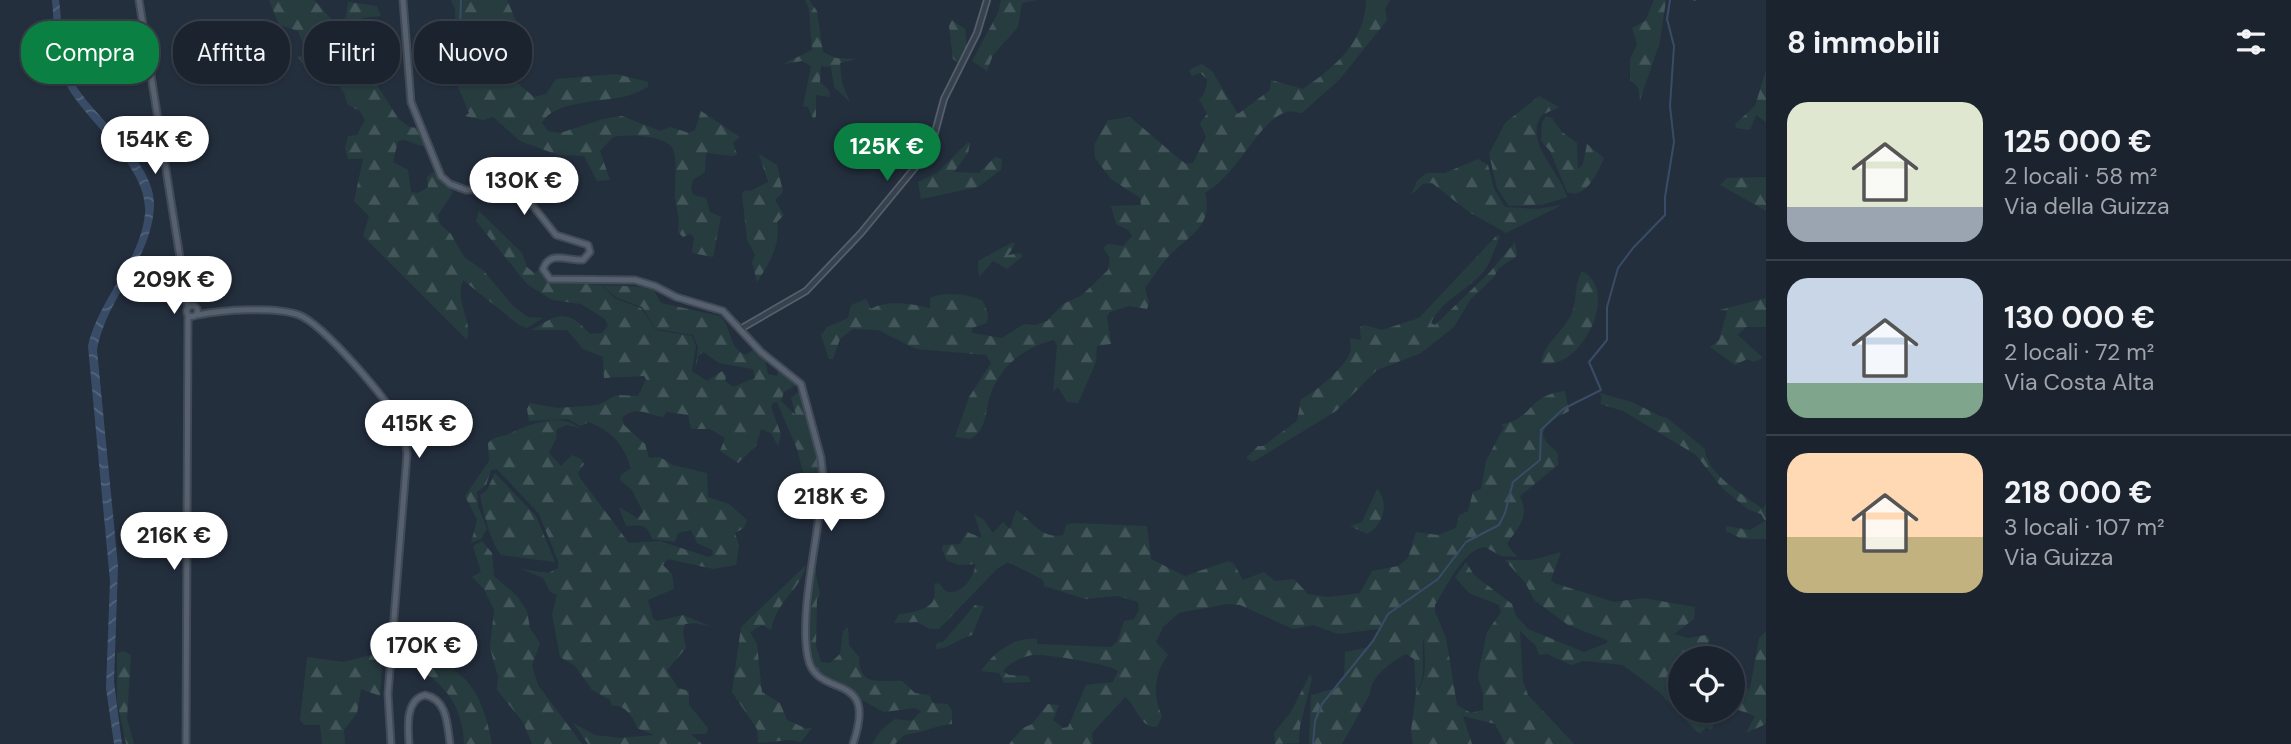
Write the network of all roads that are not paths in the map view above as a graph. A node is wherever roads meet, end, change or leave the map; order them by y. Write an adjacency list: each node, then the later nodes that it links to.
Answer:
1 (139, 0): 4 (main road)
2 (402, 0): 5 (main road)
3 (987, 0): 5 (street)
4 (193, 311): 6 (main road); 7 (main road)
5 (741, 328): 10 (main road)
6 (186, 744)
7 (391, 744)
8 (409, 744): 9 (main road)
9 (450, 744)
10 (853, 744)

